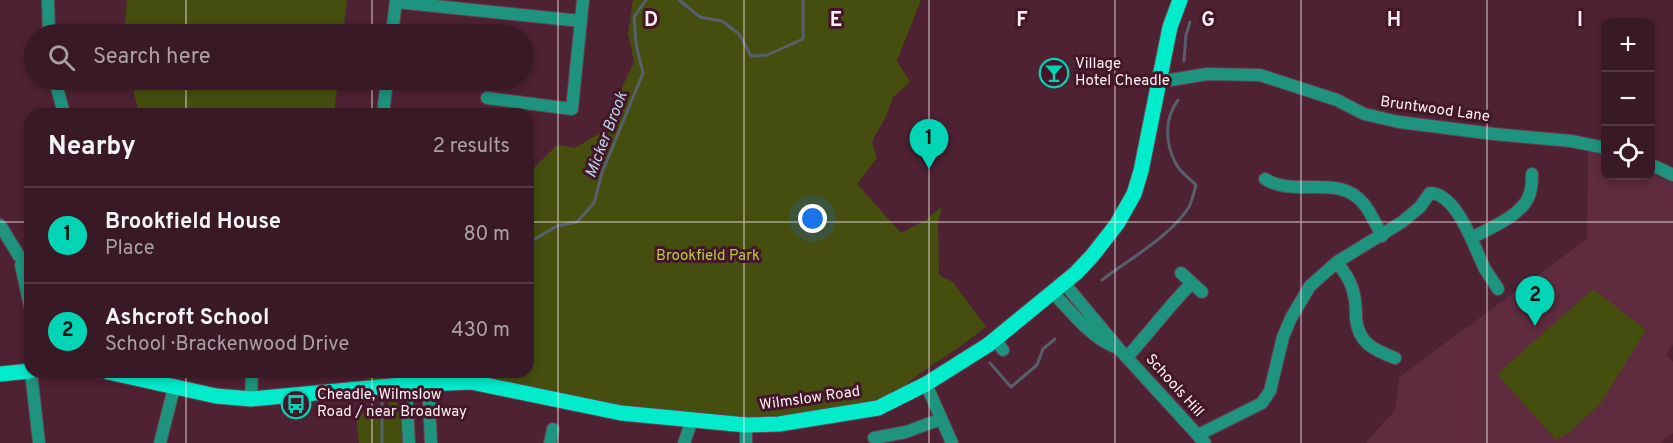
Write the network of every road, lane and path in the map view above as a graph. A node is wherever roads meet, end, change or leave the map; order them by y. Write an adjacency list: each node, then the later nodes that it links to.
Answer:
1 (48, 0): 6 (street)
2 (583, 0): 5 (street)
3 (1180, 0): 8 (main road, Wilmslow Road)
4 (400, 2): 5 (street); 7 (street)
5 (580, 21): 11 (street)
6 (49, 24)
7 (394, 24)
8 (1158, 82): 14 (street, Bruntwood Lane); 26 (main road, Wilmslow Road)
9 (58, 90): 12 (street)
10 (386, 90): 13 (street)
11 (487, 98)
12 (62, 108)
13 (384, 108)
14 (1601, 147)
15 (1655, 166): 17 (street)
16 (1532, 174): 21 (street)
17 (1673, 175)
18 (1265, 179): 20 (street)
19 (0, 225): 24 (street)
20 (1382, 236): 21 (street); 22 (street)
21 (1473, 237): 27 (street)
22 (1337, 262): 30 (street); 46 (street)
23 (1181, 273): 25 (street)
24 (24, 278)
25 (1191, 284): 28 (street); 29 (street)
26 (1058, 288): 29 (street, Schools Hill); 37 (main road, Wilmslow Road)
27 (1498, 288)
28 (1202, 292)
29 (1123, 352): 46 (street, Schools Hill)
30 (1395, 358)
31 (24, 372): 32 (main road)
32 (0, 374)
33 (32, 378): 47 (street)
34 (133, 378): 39 (main road, Wilmslow Road)
35 (252, 378): 40 (street)
36 (428, 383): 38 (main road, Wilmslow Road); 42 (main road, Wilmslow Road); 50 (street)
37 (926, 384): 41 (street); 43 (main road, Wilmslow Road)
38 (400, 385): 40 (main road, Wilmslow Road); 49 (street)
39 (174, 388): 40 (main road, Wilmslow Road); 48 (street)
40 (251, 399)
41 (941, 419): 45 (street); 54 (street)
42 (692, 420): 43 (main road, Wilmslow Road); 52 (street)
43 (746, 425): 53 (street)
44 (553, 429): 51 (street)
45 (874, 438)
46 (1202, 439)
47 (39, 443)
48 (160, 443)
49 (409, 443)
50 (432, 443)
51 (549, 443)
52 (684, 443)
53 (746, 443)
54 (952, 443)

